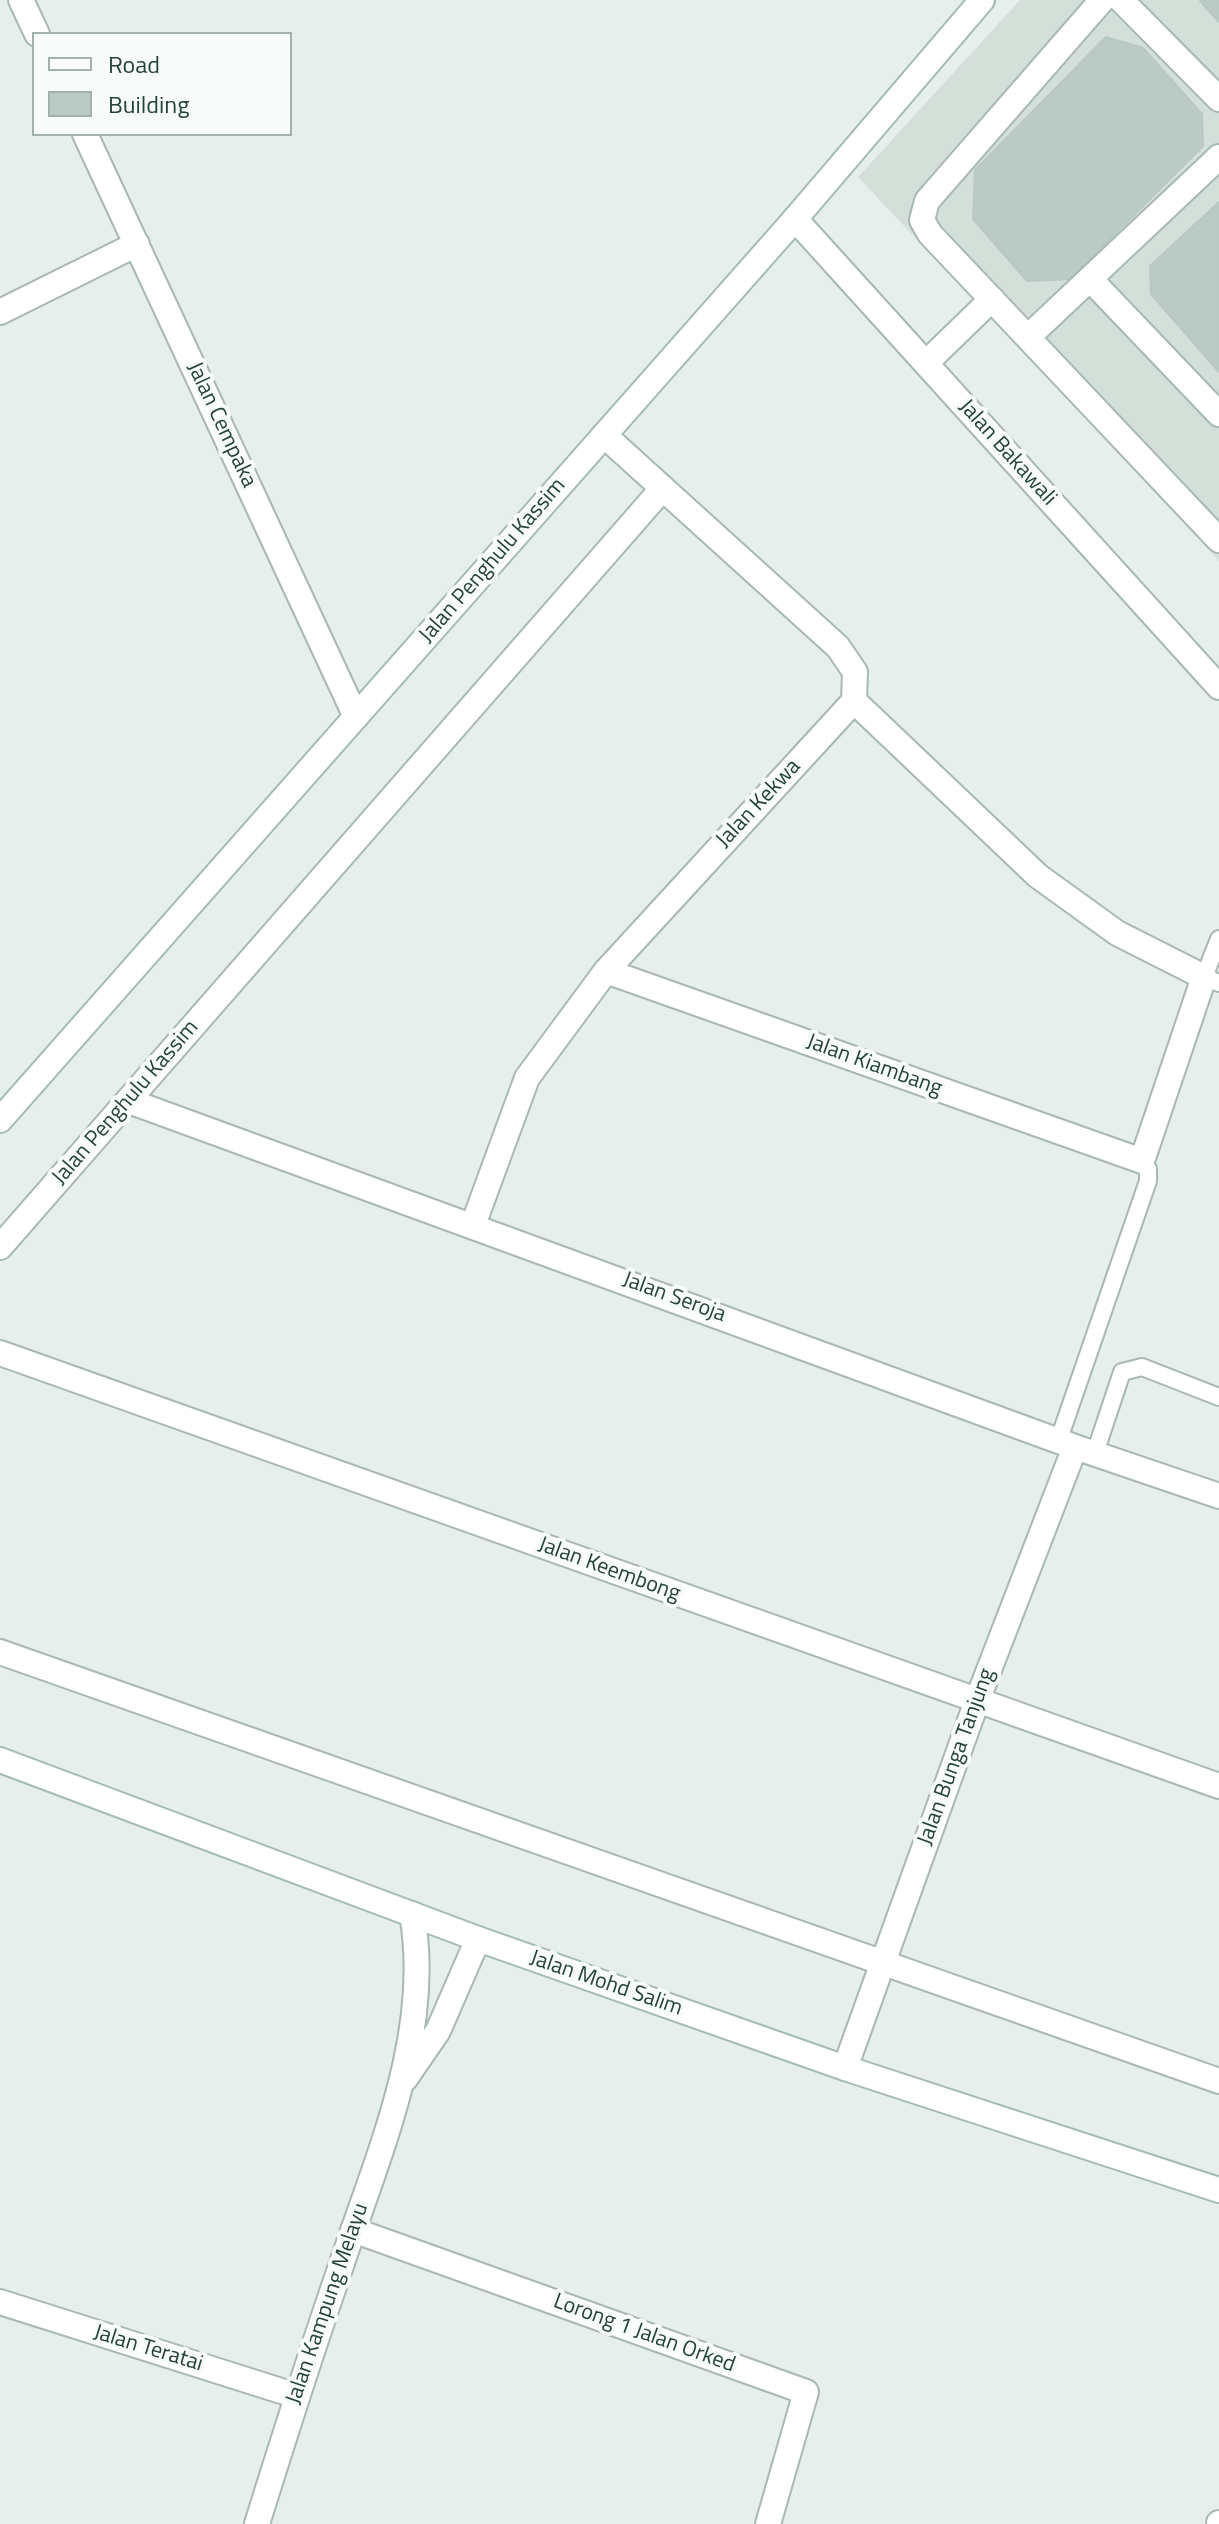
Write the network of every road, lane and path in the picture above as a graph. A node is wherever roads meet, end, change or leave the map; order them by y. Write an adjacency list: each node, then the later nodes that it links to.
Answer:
1 (21, 0): 5 (street)
2 (982, 0): 9 (street, Jalan Penghulu Kassim)
3 (1102, 0): 12 (street)
4 (1121, 0): 6 (street)
5 (36, 32)
6 (1219, 99)
7 (86, 136): 10 (street, Jalan Cempaka)
8 (1219, 157): 11 (street)
9 (795, 219): 15 (street, Jalan Bakawali); 17 (street, Jalan Penghulu Kassim)
10 (137, 244): 13 (street); 22 (street, Jalan Cempaka)
11 (1090, 279): 14 (street); 16 (street)
12 (992, 299): 14 (street); 15 (street)
13 (0, 312)
14 (1028, 337): 19 (street)
15 (926, 363): 20 (street, Jalan Bakawali)
16 (1219, 414)
17 (604, 435): 18 (street); 22 (street, Jalan Penghulu Kassim)
18 (663, 488): 21 (street); 26 (street, Jalan Penghulu Kassim)
19 (1219, 540)
20 (1219, 687)
21 (854, 701): 24 (street, Jalan Kekwa); 25 (street)
22 (356, 717): 27 (street, Jalan Penghulu Kassim)
23 (1219, 939): 25 (lane)
24 (606, 971): 28 (street, Jalan Kiambang); 29 (street, Jalan Kekwa)
25 (1211, 980): 28 (street)
26 (129, 1101): 29 (street, Jalan Seroja); 30 (street, Jalan Penghulu Kassim)
27 (0, 1120)
28 (1142, 1161): 33 (lane)
29 (473, 1225): 33 (street, Jalan Seroja)
30 (0, 1247)
31 (0, 1353): 36 (street, Jalan Keembong)
32 (1219, 1397): 33 (lane)
33 (1076, 1446): 34 (street, Jalan Seroja); 36 (street, Jalan Bunga Tanjung)
34 (1219, 1496)
35 (0, 1652): 41 (street)
36 (977, 1701): 38 (street, Jalan Keembong); 41 (street, Jalan Bunga Tanjung)
37 (0, 1760): 39 (street, Jalan Mohd Salim)
38 (1219, 1786)
39 (412, 1914): 40 (street, Jalan Mohd Salim); 44 (street, Jalan Kampung Melayu)
40 (478, 1939): 42 (street, Jalan Mohd Salim); 44 (street, Jalan Kampung Melayu)
41 (882, 1963): 42 (street, Jalan Bunga Tanjung); 43 (street)
42 (845, 2068): 45 (street, Jalan Mohd Salim)
43 (1219, 2081)
44 (402, 2084): 46 (street, Jalan Kampung Melayu)
45 (1219, 2190)
46 (353, 2230): 48 (street, Jalan Kampung Melayu); 50 (street, Lorong 1 Jalan Orked)
47 (0, 2302): 48 (street, Jalan Teratai)
48 (297, 2396): 49 (street, Jalan Kampung Melayu)
49 (257, 2524)
50 (768, 2524)

